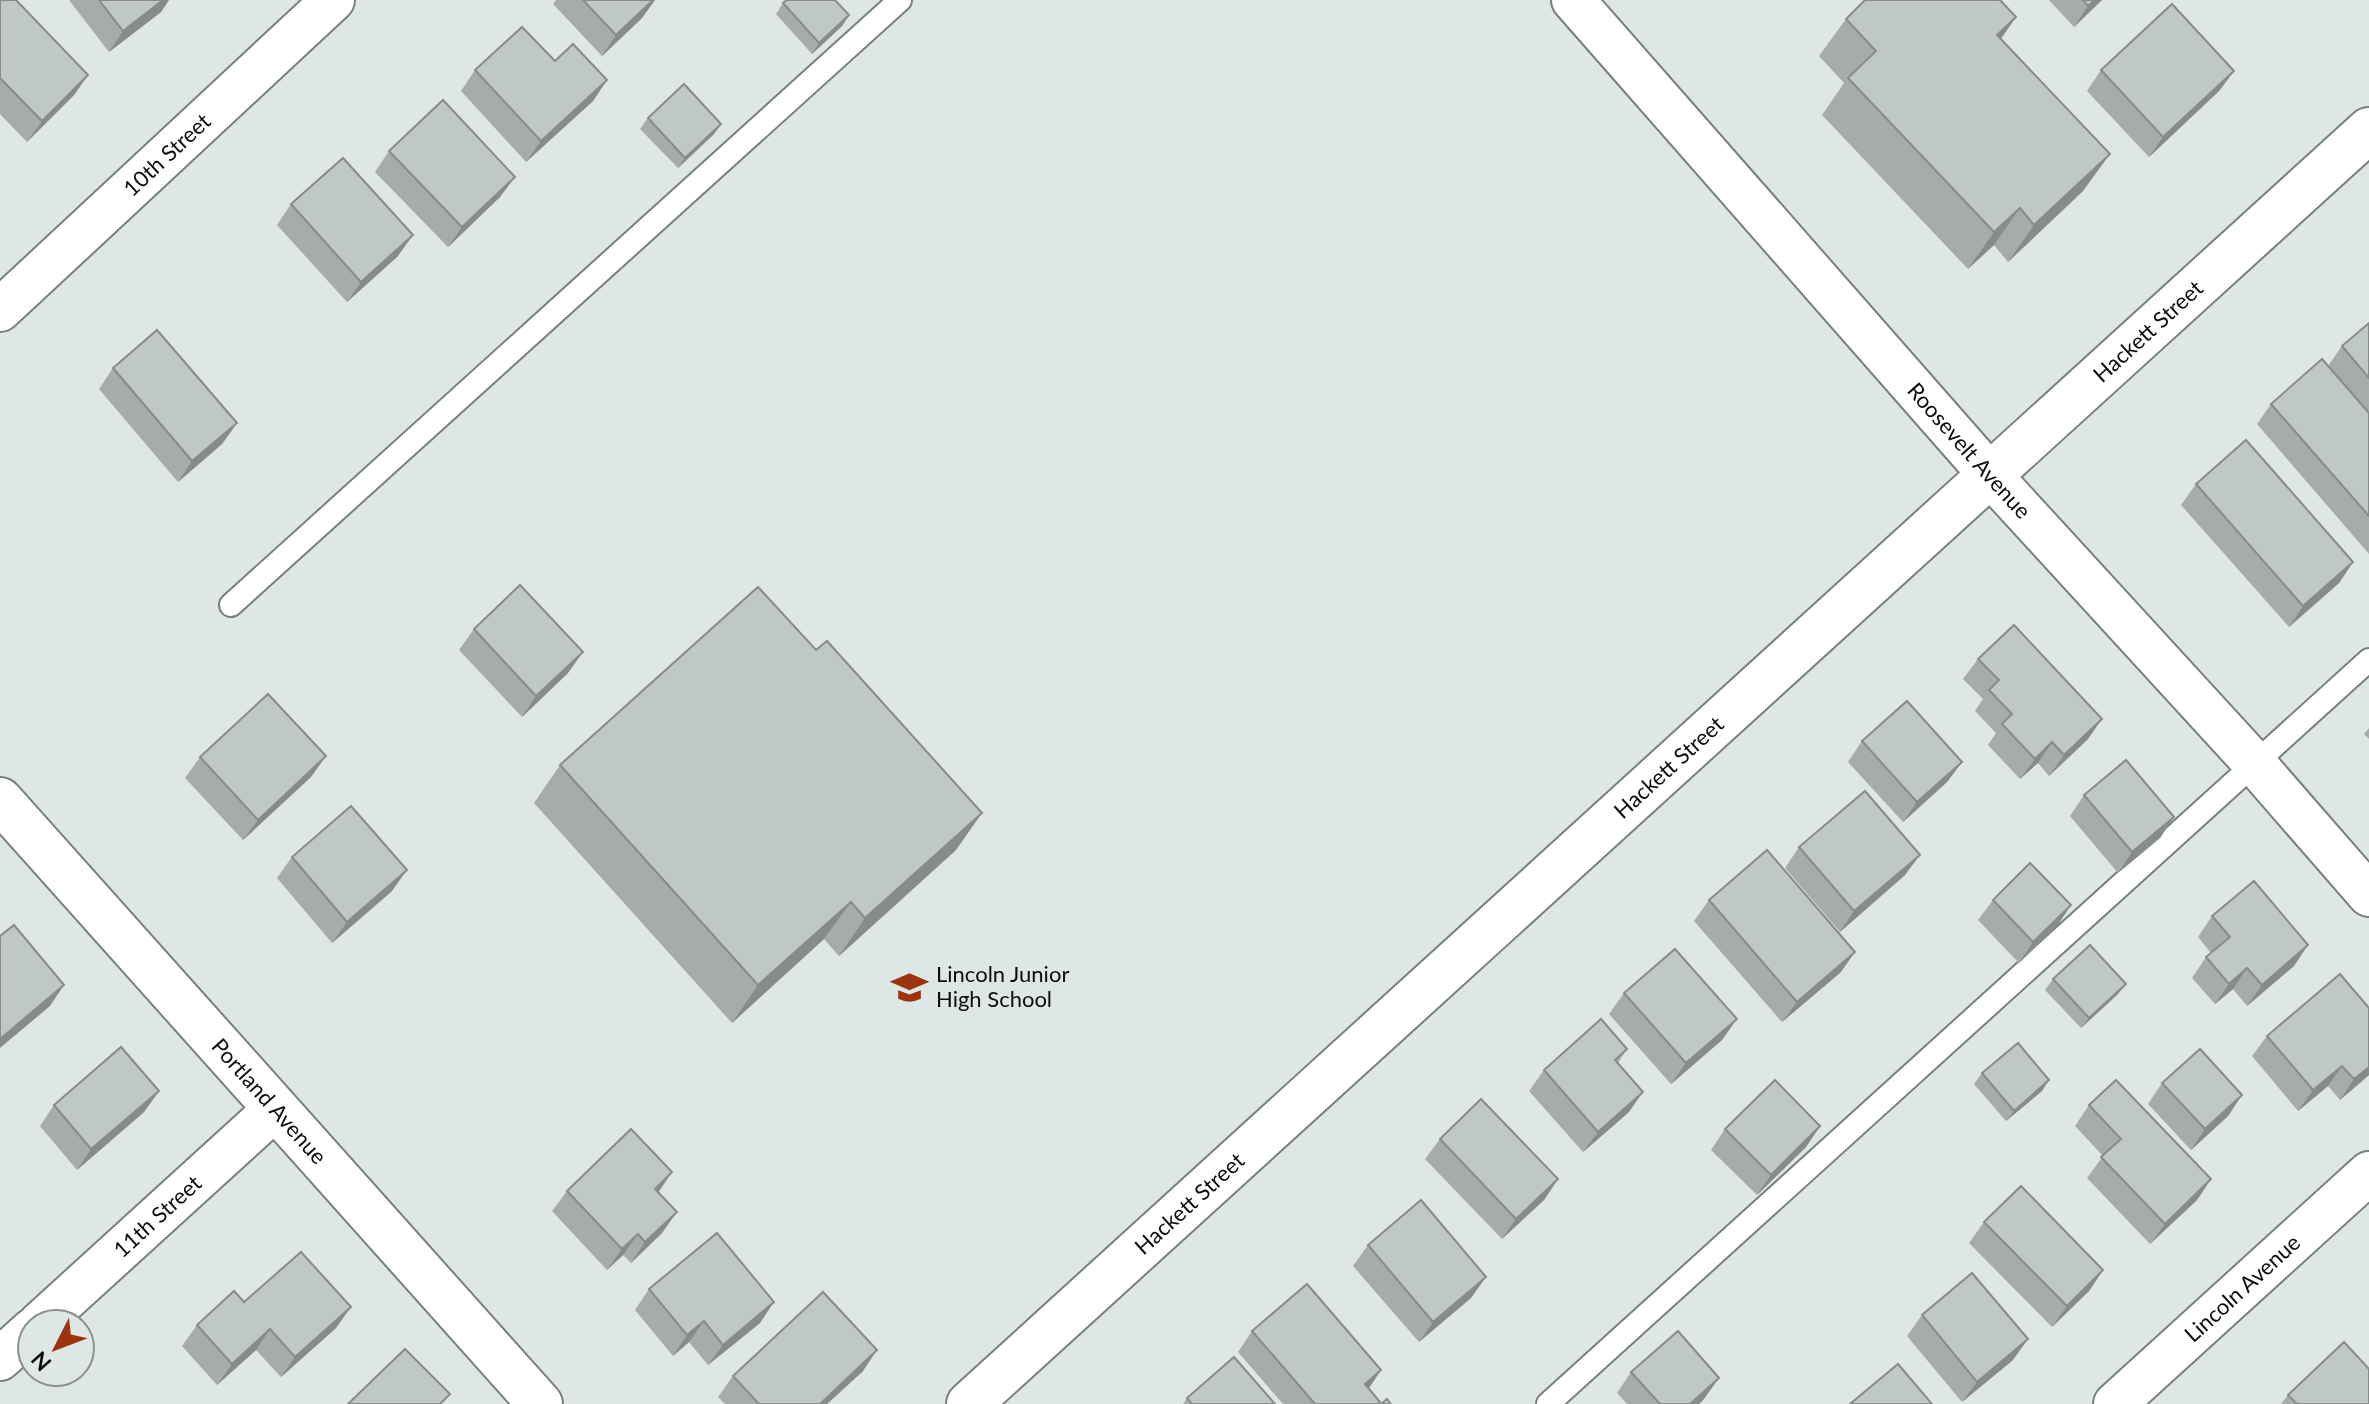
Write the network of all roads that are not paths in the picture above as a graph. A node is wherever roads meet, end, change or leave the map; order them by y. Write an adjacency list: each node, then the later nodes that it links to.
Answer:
1 (333, 0): 5 (street, 10th Street)
2 (900, 0): 7 (lane)
3 (1573, 0): 6 (street, Roosevelt Avenue)
4 (2369, 130): 6 (street, Hackett Street)
5 (0, 310)
6 (1991, 476): 9 (street, Roosevelt Avenue); 16 (street, Hackett Street)
7 (231, 605)
8 (2369, 660): 9 (lane)
9 (2255, 764): 11 (street, Roosevelt Avenue); 17 (lane)
10 (0, 800): 12 (street, Portland Avenue)
11 (2369, 895)
12 (275, 1109): 14 (street, 11th Street); 15 (street, Portland Avenue)
13 (2369, 1173): 18 (street, Lincoln Avenue)
14 (53, 1308)
15 (540, 1404)
16 (969, 1404)
17 (1548, 1404)
18 (2115, 1404)

